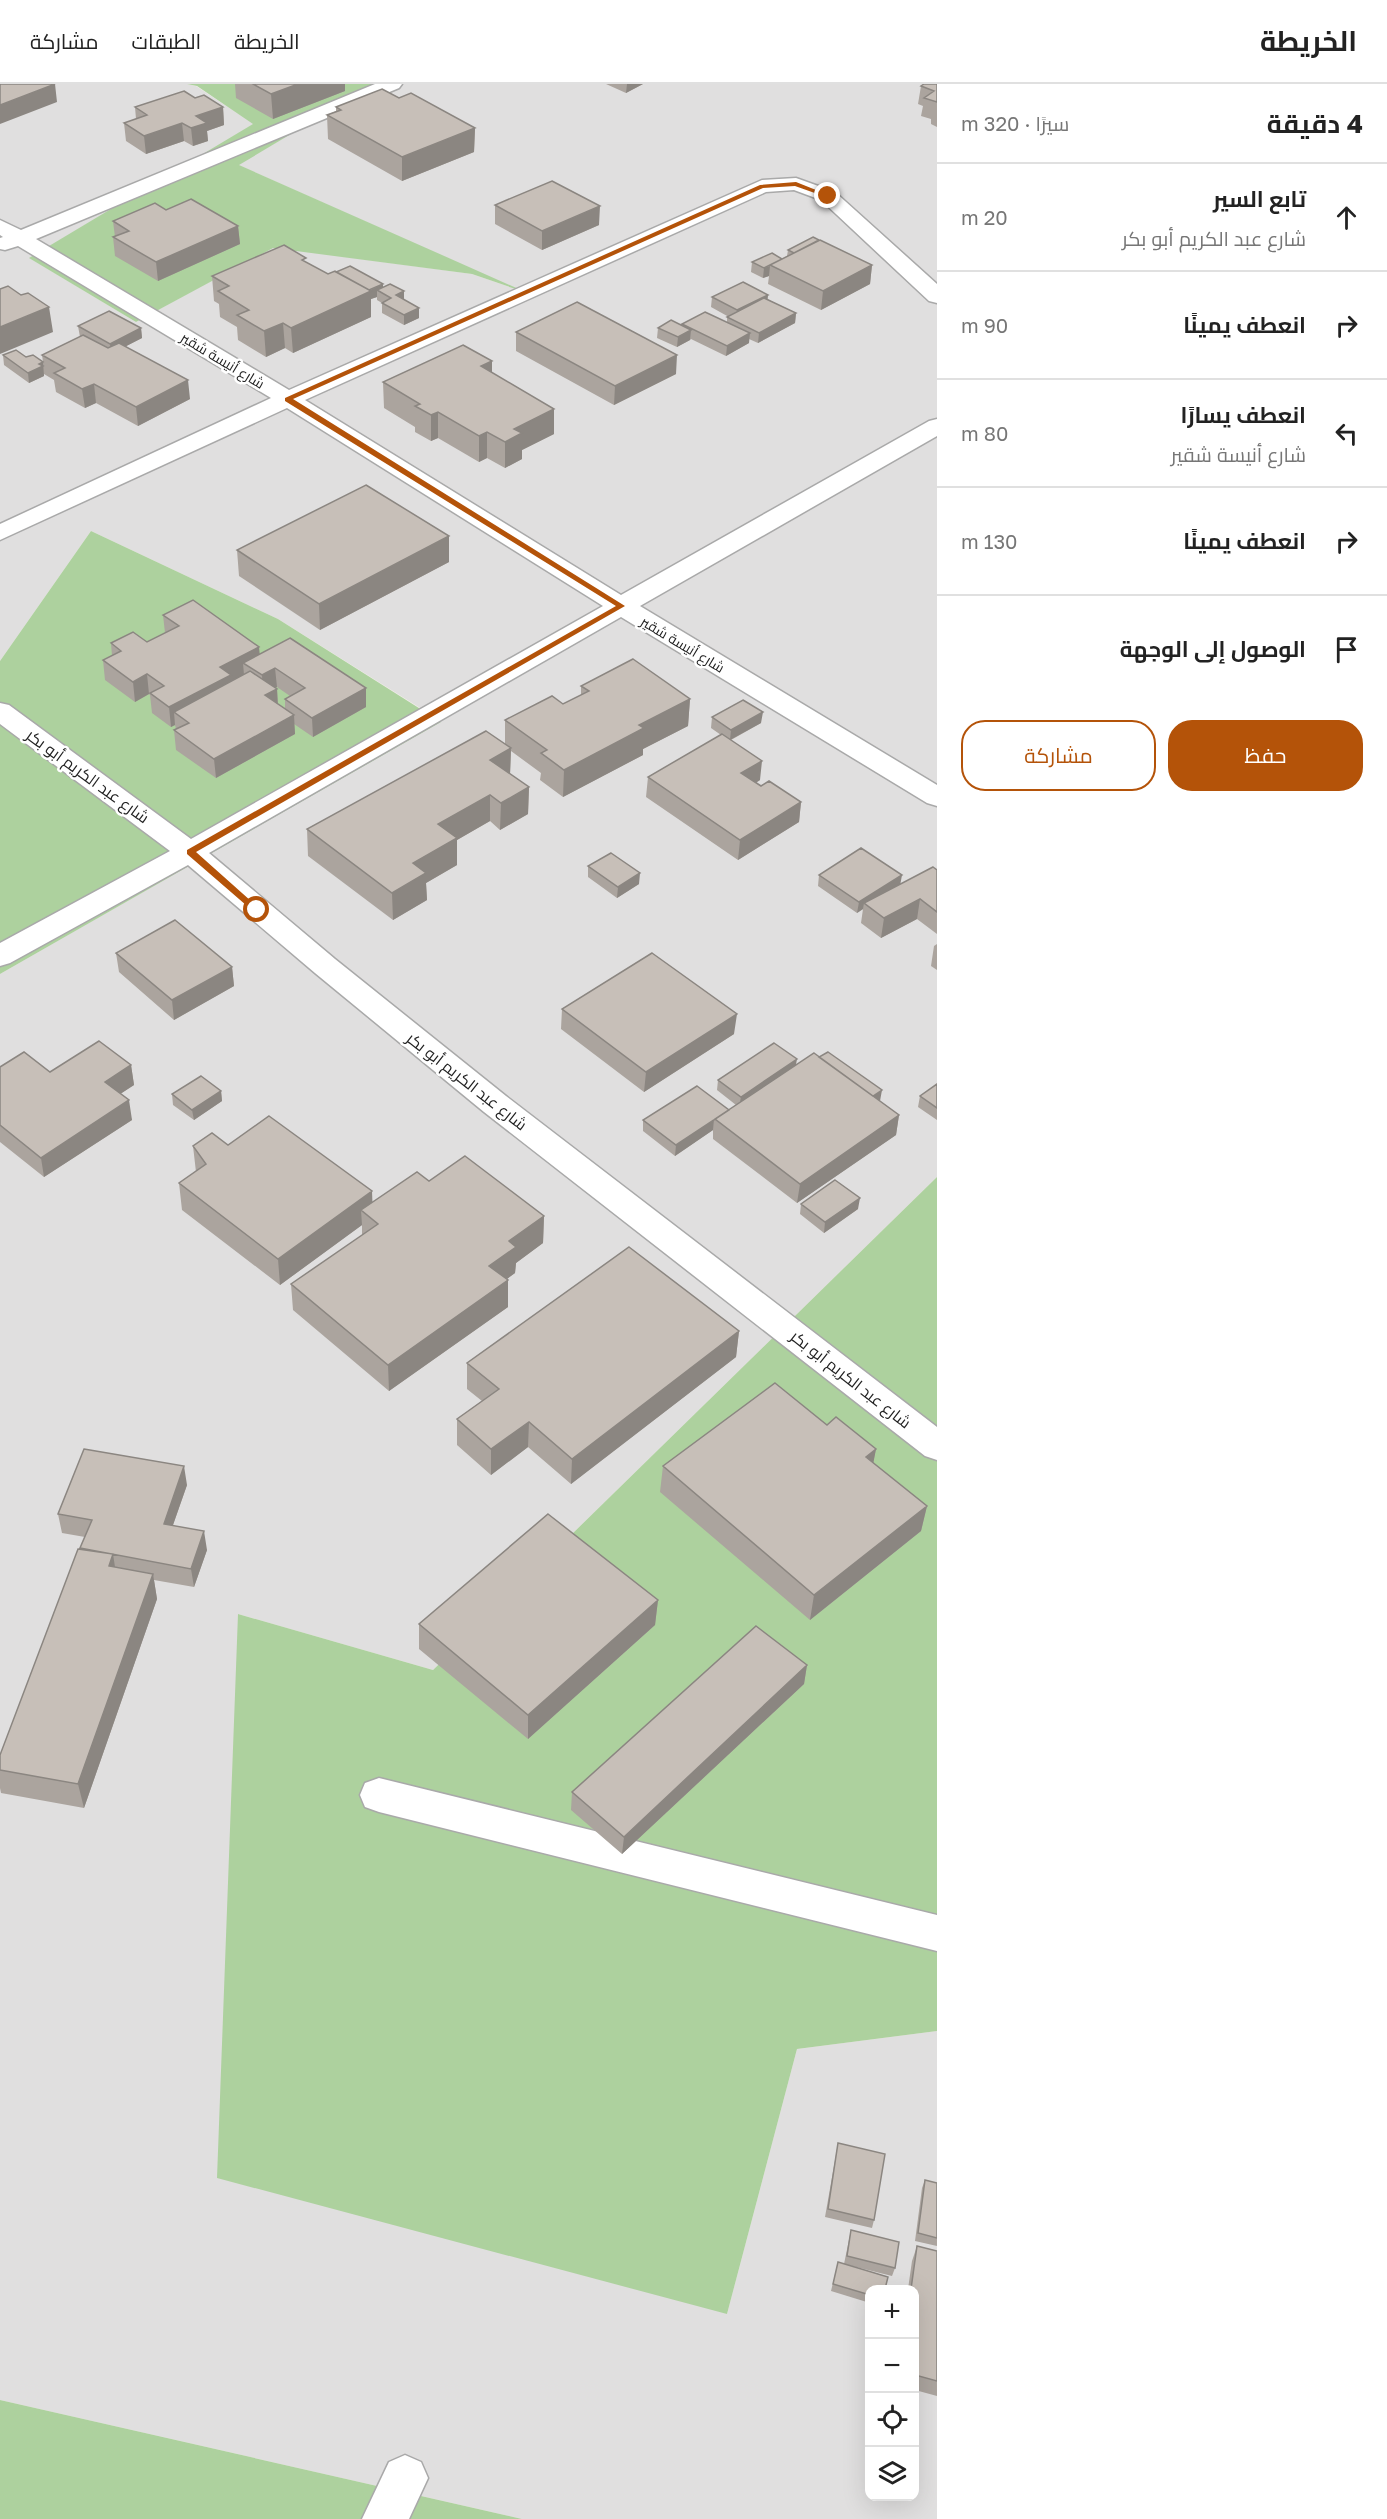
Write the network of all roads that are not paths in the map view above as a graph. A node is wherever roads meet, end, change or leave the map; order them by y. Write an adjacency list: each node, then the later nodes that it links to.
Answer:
1 (392, 84): 2 (street)
2 (7, 236): 4 (street, شارع أنيسة شقير)
3 (937, 296): 4 (street)
4 (288, 399): 6 (street); 7 (street, شارع أنيسة شقير)
5 (937, 426): 7 (street)
6 (0, 533)
7 (621, 606): 9 (street, شارع أنيسة شقير); 10 (street)
8 (0, 711): 10 (street, شارع عبد الكريم أبو بكر)
9 (937, 796)
10 (190, 852): 11 (street); 12 (street, شارع عبد الكريم أبو بكر)
11 (0, 956)
12 (937, 1446)
13 (379, 1795): 14 (street)
14 (937, 1933)
15 (405, 2478): 16 (street)
16 (384, 2519)

